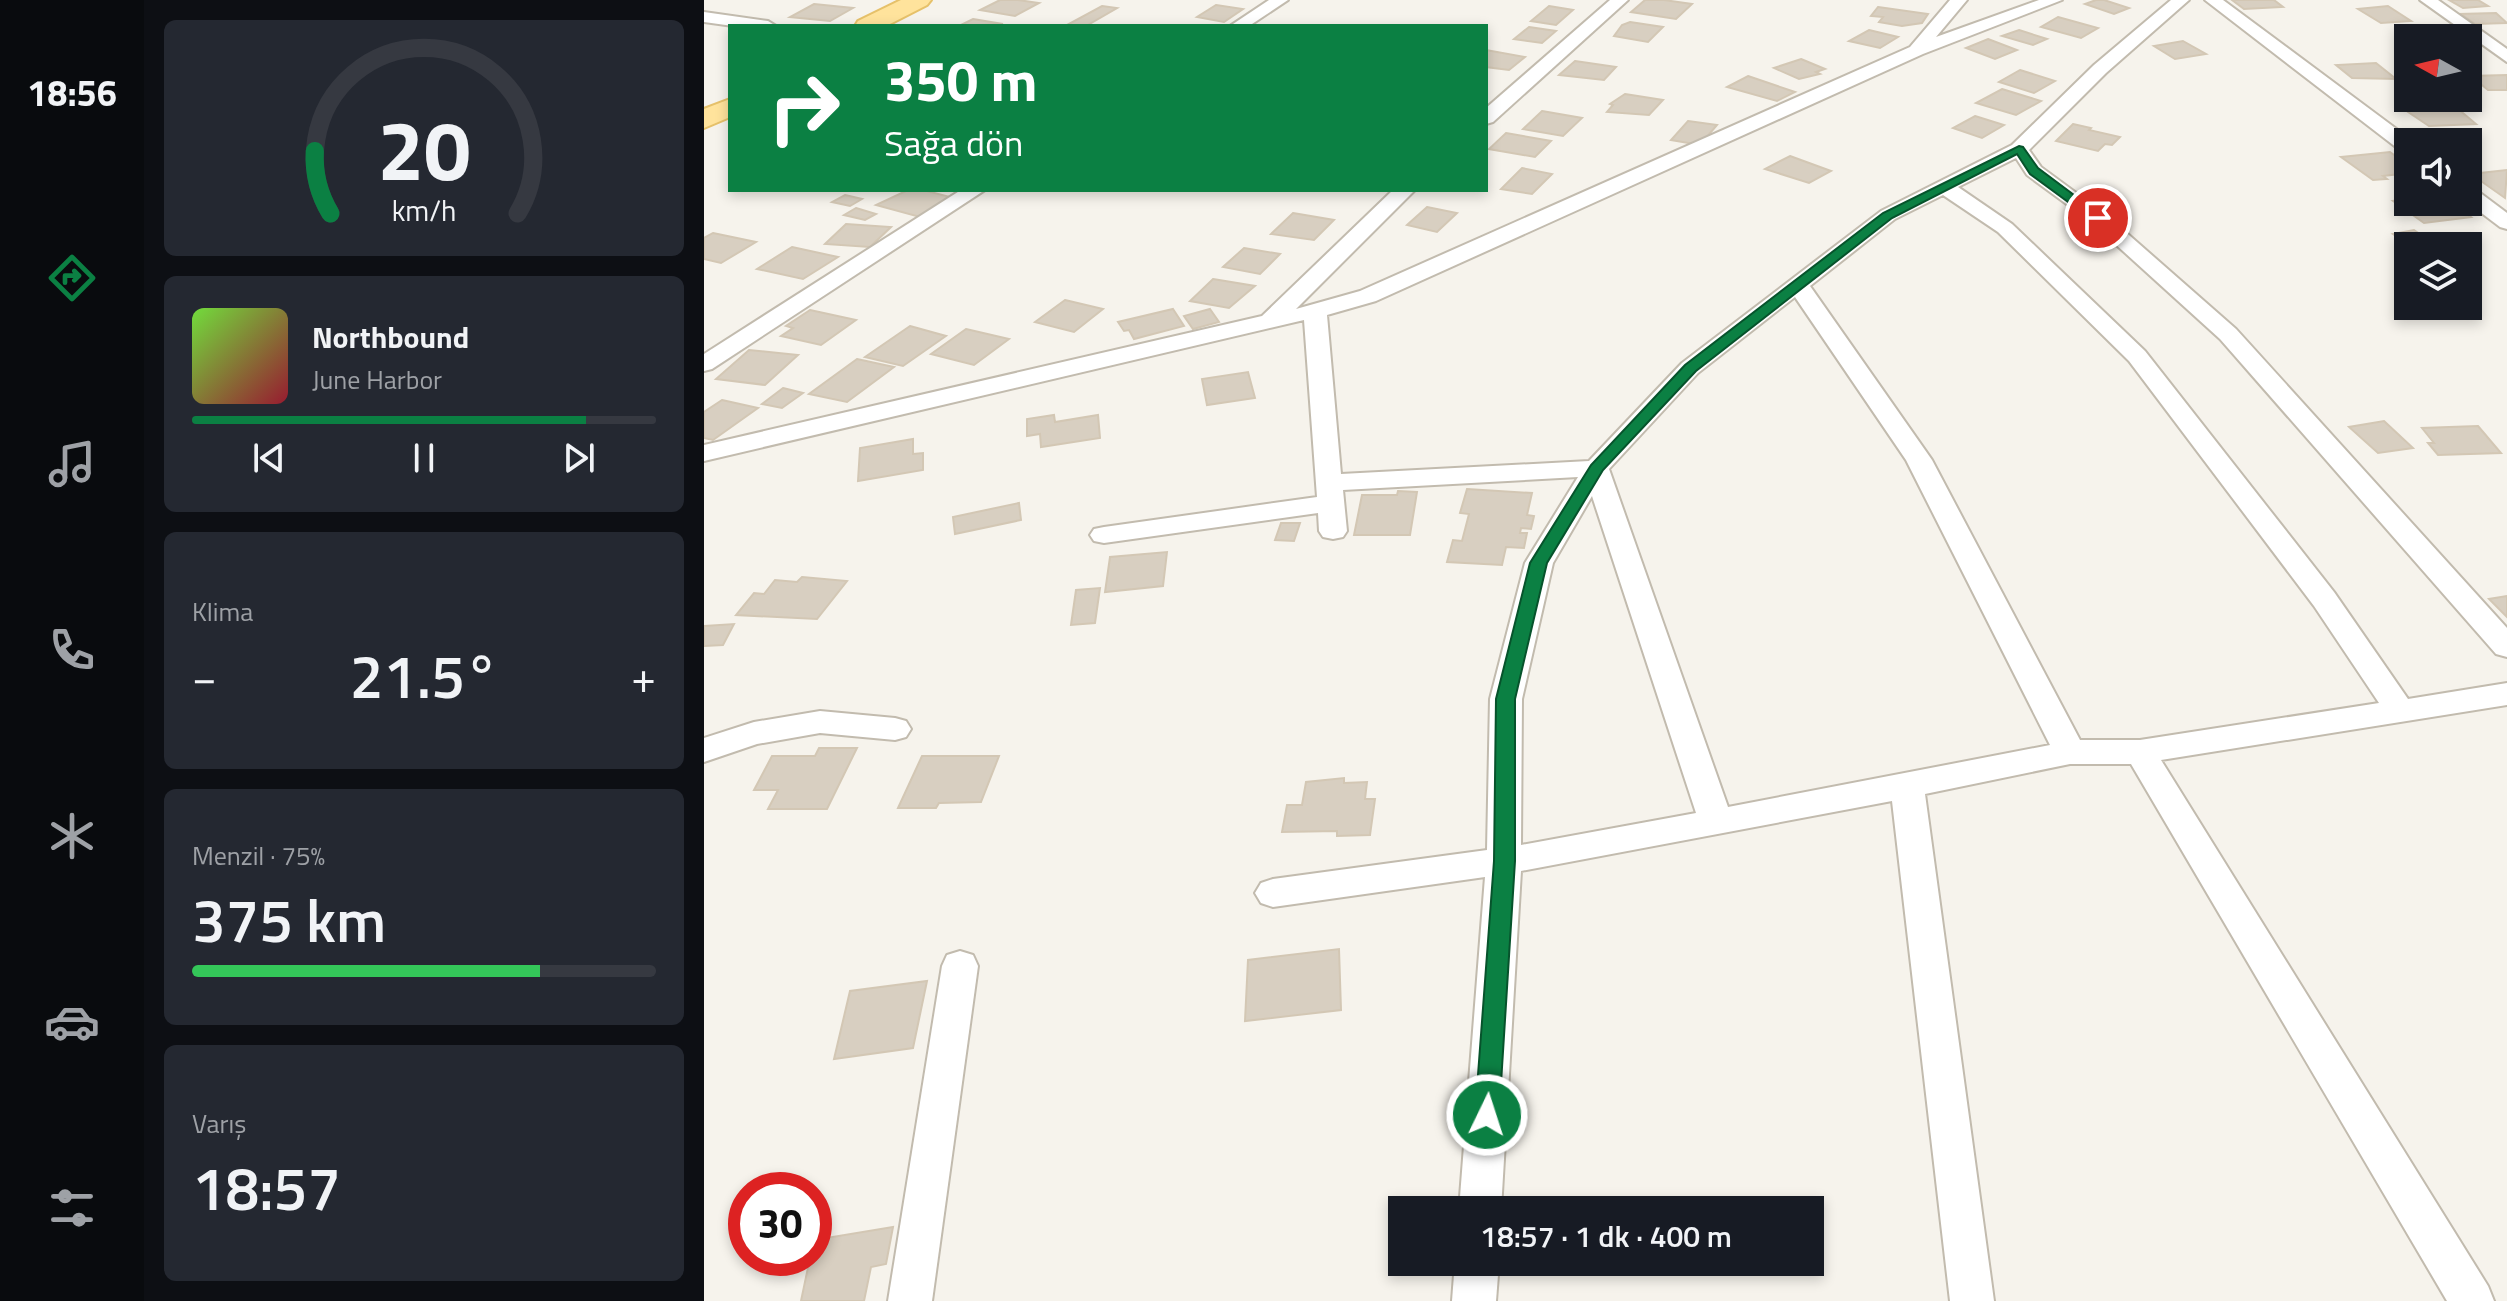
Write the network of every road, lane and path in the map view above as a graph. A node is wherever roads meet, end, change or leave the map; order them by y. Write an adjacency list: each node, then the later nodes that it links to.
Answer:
1 (919, 0): 13 (main road)
2 (946, 0): 14 (main road)
3 (1280, 0): 15 (street)
4 (1620, 0): 21 (street)
5 (1959, 0): 16 (street)
6 (2023, 0): 10 (street)
7 (2181, 0): 24 (street)
8 (2213, 0): 23 (street)
9 (2428, 0): 17 (street)
10 (2050, 2): 16 (street)
11 (704, 17): 12 (street)
12 (754, 24)
13 (871, 24)
14 (898, 24)
15 (1241, 24)
16 (1917, 50): 31 (street)
17 (2507, 57)
18 (728, 93): 19 (main road)
19 (704, 104)
20 (728, 108): 22 (main road)
21 (1488, 116)
22 (704, 120)
23 (2394, 136)
24 (2019, 149): 25 (street); 39 (street)
25 (1944, 187): 30 (street); 41 (street)
26 (972, 192): 33 (street)
27 (1403, 192): 32 (street)
28 (2482, 204): 29 (street)
29 (2507, 223)
30 (1798, 285): 35 (street); 44 (street)
31 (1315, 311): 32 (street); 36 (street)
32 (1271, 320): 34 (street)
33 (704, 364)
34 (704, 453)
35 (1596, 468): 36 (street); 47 (street); 48 (street)
36 (1331, 493): 37 (street); 38 (street)
37 (1333, 531)
38 (1104, 535)
39 (2507, 647)
40 (2507, 694): 41 (street)
41 (2400, 711): 45 (street)
42 (895, 729): 43 (street)
43 (704, 750)
44 (2070, 752): 45 (street); 46 (street)
45 (2140, 752): 56 (street)
46 (1907, 786): 47 (street); 55 (street)
47 (1716, 822): 48 (street)
48 (1504, 861): 49 (street); 51 (street)
49 (1273, 893)
50 (960, 966): 53 (street)
51 (1481, 1196)
52 (1476, 1276): 54 (street)
53 (910, 1301)
54 (1474, 1301)
55 (1972, 1301)
56 (2472, 1301)

